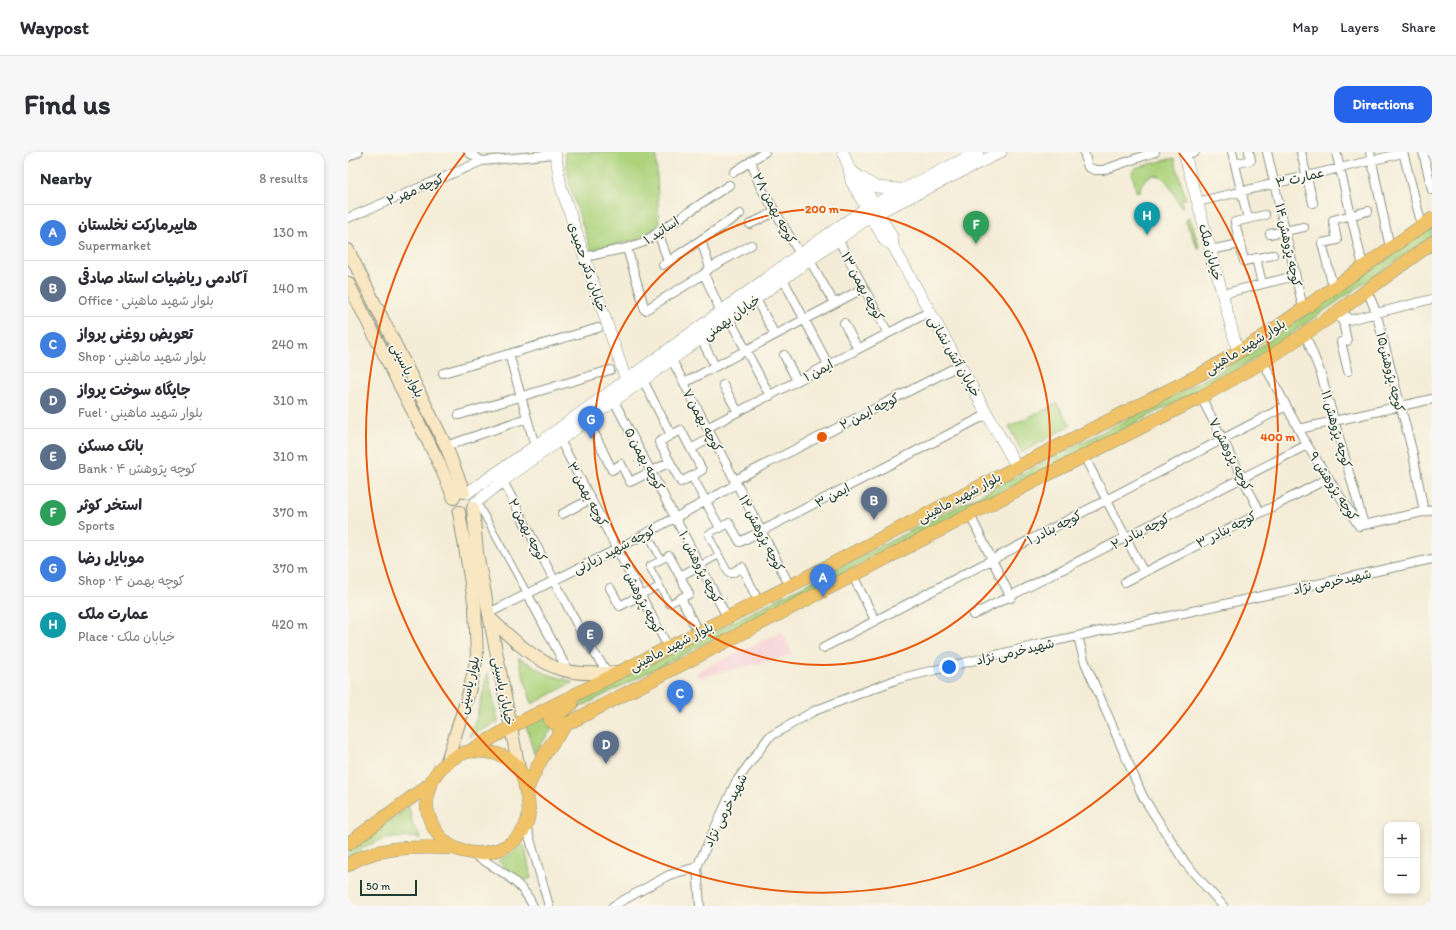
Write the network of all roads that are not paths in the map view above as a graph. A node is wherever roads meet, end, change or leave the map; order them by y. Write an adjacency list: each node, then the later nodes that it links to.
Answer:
1 (358, 152): 18 (street)
2 (468, 152): 20 (street)
3 (765, 152): 21 (street)
4 (842, 152): 23 (street)
5 (978, 152): 30 (street, خیابان بهمنی)
6 (1001, 152): 35 (street, خیابان بهمنی)
7 (1084, 152): 8 (street)
8 (1156, 152)
9 (1232, 152): 22 (street)
10 (1249, 152): 22 (street)
11 (1267, 152): 28 (street, کوچه پژوهش ۱۴)
12 (1301, 152): 26 (street)
13 (1336, 152): 24 (street)
14 (1403, 152): 19 (street, عمارت ۳); 43 (street)
15 (1423, 152): 31 (street)
16 (555, 153): 20 (street, کوچه مهر ۲); 60 (street, خیابان دکتر حمیدی)
17 (1188, 153): 33 (street, خیابان ملک)
18 (349, 156)
19 (1371, 156): 24 (street, عمارت ۳); 55 (street)
20 (482, 161): 41 (street, کوچه مهر ۲)
21 (751, 161): 25 (street); 37 (street, کوچه بهمن ۲۸)
22 (1235, 164): 32 (street)
23 (849, 168): 27 (street); 35 (street)
24 (1340, 168): 26 (street, عمارت ۳); 40 (street)
25 (734, 172)
26 (1307, 176): 28 (street, عمارت ۳); 34 (street)
27 (859, 177): 30 (street); 35 (street)
28 (1275, 183): 32 (street, عمارت ۳); 46 (street, کوچه پژوهش ۱۴)
29 (729, 185): 47 (street, اساتید ۱)
30 (902, 189): 35 (street, خیابان بهمنی)
31 (1432, 190)
32 (1241, 191): 33 (street, عمارت ۳); 42 (street)
33 (1197, 202): 57 (street, خیابان ملک)
34 (1313, 203)
35 (872, 209): 49 (street, خیابان بهمنی); 58 (street, خیابان بهمنی); 77 (street, خیابان آتش نشانی)
36 (1368, 211): 40 (street)
37 (775, 212): 44 (street); 58 (street, کوچه بهمن ۲۸)
38 (740, 214): 50 (street)
39 (1265, 215): 42 (street)
40 (1351, 216): 63 (street); 69 (street)
41 (348, 218)
42 (1248, 219): 52 (street)
43 (1427, 222): 55 (main road, بلوار شهید ماهینی)
44 (750, 224)
45 (1304, 227): 46 (street)
46 (1286, 230): 48 (street); 65 (street, کوچه پژوهش ۱۴)
47 (658, 232): 50 (street); 54 (street, اساتید ۱)
48 (1270, 234)
49 (838, 239): 62 (street, خیابان بهمنی); 70 (street, کوچه بهمن ۱۳)
50 (701, 240): 64 (street)
51 (1432, 243): 71 (main road, بلوار شهید ماهینی)
52 (1240, 244): 57 (street); 61 (street)
53 (751, 245): 64 (street)
54 (627, 248): 60 (street, اساتید ۱); 64 (street)
55 (1390, 248): 63 (main road, بلوار شهید ماهینی)
56 (348, 250): 126 (main road, بلوار یاسینی)
57 (1210, 250): 72 (street, خیابان ملک)
58 (800, 254): 79 (street, خیابان بهمنی)
59 (1273, 255): 61 (street)
60 (584, 257): 101 (street, خیابان دکتر حمیدی)
61 (1256, 258): 68 (street)
62 (809, 259): 66 (street, خیابان بهمنی); 75 (street)
63 (1363, 266): 69 (main road, بلوار شهید ماهینی)
64 (707, 271): 79 (street)
65 (1296, 276): 68 (street); 76 (street, کوچه پژوهش ۱۴)
66 (783, 279): 73 (street, خیابان بهمنی); 81 (street)
67 (348, 283): 138 (main road, بلوار یاسینی)
68 (1262, 284): 72 (street)
69 (1333, 287): 76 (main road, بلوار شهید ماهینی)
70 (864, 288): 75 (street); 84 (street, کوچه بهمن ۱۳)
71 (1367, 290): 78 (street, کوچه پژوهش۱۵); 80 (main road, بلوار شهید ماهینی)
72 (1222, 294): 90 (street, خیابان ملک)
73 (756, 299): 79 (street, خیابان بهمنی); 86 (street)
74 (1432, 299): 78 (street)
75 (834, 303): 81 (street)
76 (1303, 308): 90 (main road, بلوار شهید ماهینی)
77 (929, 312): 84 (street, ایمن ۱); 96 (street, خیابان آتش نشانی)
78 (1376, 312): 80 (street); 112 (street, کوچه پژوهش۱۵)
79 (725, 315): 87 (street, خیابان بهمنی); 89 (street); 101 (street, خیابان بهمنی)
80 (1342, 316): 85 (main road, بلوار شهید ماهینی); 99 (street)
81 (804, 319): 86 (street); 95 (street)
82 (844, 323): 88 (street)
83 (598, 328): 91 (street)
84 (888, 333): 88 (street, ایمن ۱)
85 (1305, 334): 94 (main road, بلوار شهید ماهینی); 118 (street, کوچه پژوهش ۱۱)
86 (775, 335): 89 (street)
87 (701, 338): 93 (street, خیابان بهمنی); 97 (street)
88 (858, 349): 95 (street, ایمن ۱)
89 (746, 350): 97 (street); 106 (street)
90 (1238, 352): 131 (main road, بلوار شهید ماهینی)
91 (509, 354): 100 (street); 108 (street)
92 (784, 355): 103 (street)
93 (672, 360): 102 (street, خیابان بهمنی); 104 (street, کوچه بهمن ۷)
94 (1263, 362): 107 (main road, بلوار شهید ماهینی); 111 (street, کوچه پژوهش ۹)
95 (828, 364): 103 (street, ایمن ۱)
96 (960, 365): 114 (street, خیابان آتش نشانی); 136 (street, کوچه ایمن ۲)
97 (715, 366): 104 (street)
98 (610, 370): 108 (street)
99 (1348, 371)
100 (443, 373)
101 (626, 380): 127 (street, خیابان بهمنی)
102 (643, 380): 110 (street, خیابان بهمنی); 121 (street)
103 (797, 381): 106 (street, ایمن ۱)
104 (684, 383): 119 (street, کوچه بهمن ۷)
105 (723, 385): 113 (street)
106 (770, 396): 113 (street, ایمن ۱)
107 (1201, 396): 124 (street, کوچه پژوهش ۷); 129 (main road, بلوار شهید ماهینی)
108 (521, 397): 115 (street); 116 (street)
109 (1432, 399): 112 (street)
110 (614, 401): 117 (street, خیابان بهمنی); 132 (street, کوچه بهمن ۵)
111 (1286, 406): 120 (street, کوچه پژوهش ۹); 124 (street, کوچه بنادر ۱)
112 (1400, 406): 118 (street); 143 (street, کوچه پژوهش۱۵)
113 (738, 412): 119 (street, ایمن ۱)
114 (988, 414): 131 (street, خیابان آتش نشانی); 152 (street, ایمن ۳)
115 (459, 415)
116 (527, 418): 126 (street); 127 (street)
117 (588, 420): 123 (street, خیابان بهمنی); 132 (street)
118 (1334, 421): 120 (street); 149 (street, کوچه پژوهش ۱۱)
119 (707, 428): 122 (street, کوچه بهمن ۷)
120 (1299, 429): 125 (street, کوچه پژوهش ۹)
121 (671, 435): 128 (street); 130 (street)
122 (712, 438): 128 (street); 136 (street, کوچه بهمن ۷)
123 (560, 440): 137 (street, خیابان بهمنی); 139 (street, کوچه بهمن ۳)
124 (1224, 440): 134 (street, کوچه پژوهش ۷); 140 (street, کوچه بنادر ۱)
125 (1306, 445): 134 (street, کوچه بنادر ۲); 135 (street, کوچه پژوهش ۹)
126 (446, 446): 138 (main road, بلوار یاسینی)
127 (535, 446): 138 (street, خیابان بهمنی)
128 (691, 449): 133 (street)
129 (1084, 456): 140 (street); 147 (main road, بلوار شهید ماهینی)
130 (670, 462): 132 (street); 133 (street)
131 (1017, 466): 168 (main road, بلوار شهید ماهینی)
132 (652, 471): 148 (street, کوچه بهمن ۵)
133 (692, 476): 141 (street)
134 (1244, 478): 145 (street, کوچه پژوهش ۷); 153 (street, کوچه بنادر ۲)
135 (1329, 478): 145 (street, کوچه بنادر ۳); 149 (street, کوچه پژوهش ۹)
136 (735, 480): 141 (street, کوچه شهید زیارتی); 152 (street, کوچه پژوهش ۱۲)
137 (503, 481): 142 (street, خیابان بهمنی); 165 (street, کوچه بهمن ۲)
138 (462, 494): 142 (main road); 144 (main road)
139 (591, 499): 146 (street); 154 (street, کوچه بهمن ۳)
140 (1106, 500): 153 (street); 159 (street, کوچه بنادر ۱)
141 (705, 501): 148 (street, کوچه شهید زیارتی); 150 (street)
142 (474, 504): 144 (main road); 170 (street); 176 (main road)
143 (1428, 511): 149 (street)
144 (459, 512): 189 (main road, بلوار یاسینی)
145 (1260, 512): 162 (street, کوچه بنادر ۳)
146 (562, 514)
147 (970, 515): 159 (street); 164 (main road, بلوار شهید ماهینی)
148 (675, 517): 151 (street, کوچه شهید زیارتی); 160 (street, کوچه پژوهش ۱۰)
149 (1362, 525)
150 (720, 528): 152 (street, ایمن ۳); 155 (street)
151 (647, 532): 154 (street, کوچه شهید زیارتی); 158 (street)
152 (762, 532): 168 (street, کوچه پژوهش ۱۲)
153 (1126, 538): 162 (street); 173 (street, کوچه بنادر ۲)
154 (617, 549): 165 (street, کوچه شهید زیارتی); 171 (street, کوچه پژوهش ۶)
155 (719, 555): 160 (street); 161 (street)
156 (669, 556): 158 (street); 163 (street)
157 (1432, 559): 180 (street, شهیدخرمی نژاد)
158 (661, 560): 167 (street)
159 (991, 560): 173 (street); 178 (street, کوچه بنادر ۱)
160 (701, 565): 163 (street); 177 (street, کوچه پژوهش ۱۰)
161 (732, 572): 174 (street)
162 (1143, 572): 166 (street, کوچه بنادر ۳)
163 (680, 576): 172 (street)
164 (853, 576): 178 (street); 186 (main road, بلوار شهید ماهینی)
165 (553, 580): 170 (street, کوچه شهید زیارتی); 184 (street, کوچه بهمن ۲)
166 (1125, 582)
167 (660, 586): 171 (street); 172 (street)
168 (790, 586): 174 (main road, بلوار شهید ماهینی)
169 (610, 588): 171 (street)
170 (527, 593): 176 (street, کوچه شهید زیارتی); 183 (street)
171 (641, 595): 181 (street, کوچه پژوهش ۶)
172 (681, 598): 179 (street)
173 (1010, 598): 175 (street, کوچه بنادر ۲)
174 (758, 601): 177 (main road, بلوار شهید ماهینی)
175 (973, 615)
176 (490, 616): 183 (main road); 187 (main road, خیابان یاسینی)
177 (727, 617): 179 (main road, بلوار شهید ماهینی)
178 (876, 620): 182 (street, کوچه بنادر ۱)
179 (698, 632): 181 (main road, بلوار شهید ماهینی)
180 (1078, 636): 198 (street, شهیدخرمی نژاد); 203 (street)
181 (668, 647): 184 (main road, بلوار شهید ماهینی)
182 (823, 648)
183 (567, 669): 184 (main road)
184 (613, 673): 185 (main road, بلوار شهید ماهینی)
185 (584, 690): 186 (main road); 187 (main road, بلوار شهید ماهینی)
186 (567, 724): 192 (main road, بلوار شهید ماهینی)
187 (511, 726): 188 (main road, بلوار شهید ماهینی); 190 (main road, خیابان یاسینی)
188 (470, 751): 189 (main road); 190 (main road)
189 (447, 761): 191 (main road)
190 (519, 769): 192 (main road)
191 (430, 784): 194 (main road); 195 (main road)
192 (526, 792): 193 (main road)
193 (526, 825): 196 (main road); 200 (street)
194 (348, 844)
195 (454, 848): 196 (main road); 197 (main road)
196 (469, 853): 199 (street)
197 (348, 865)
198 (698, 867): 201 (street); 202 (street, شهیدخرمی نژاد)
199 (533, 906)
200 (549, 906)
201 (613, 906)
202 (700, 906)
203 (1223, 906)

